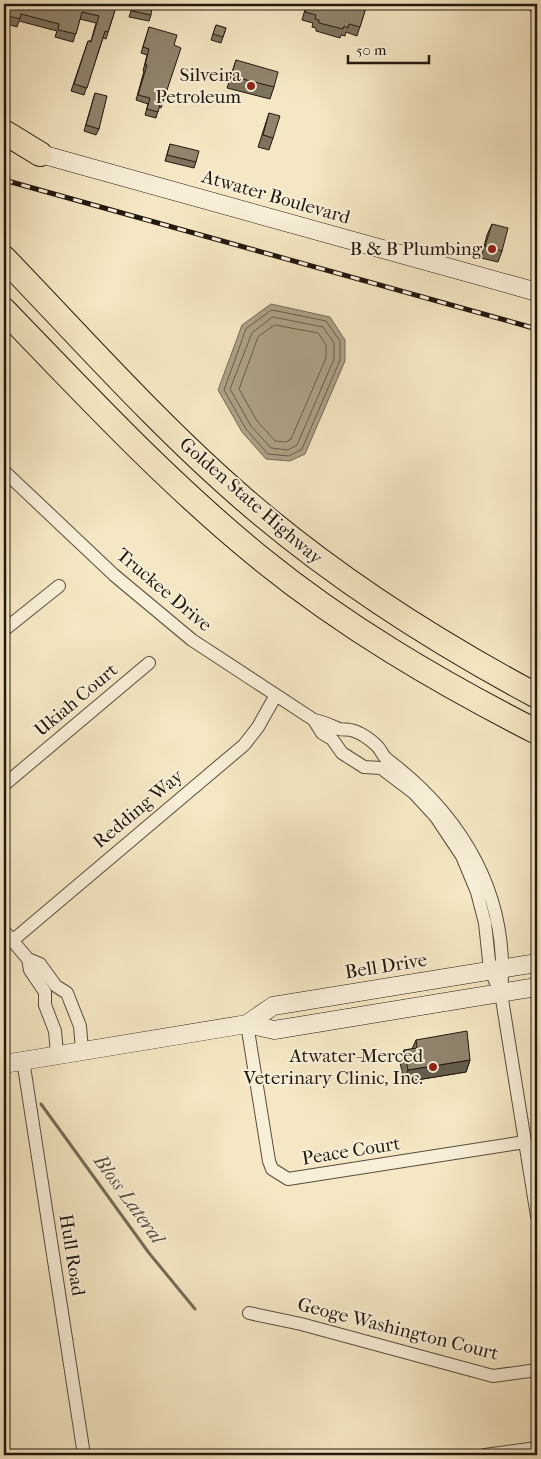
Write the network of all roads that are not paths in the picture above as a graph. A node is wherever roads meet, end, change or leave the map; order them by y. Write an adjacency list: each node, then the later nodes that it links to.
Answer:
1 (4, 132): 3 (highway)
2 (4, 143): 3 (street, Atwater Boulevard)
3 (40, 154): 5 (street, Atwater Boulevard)
4 (4, 258): 12 (highway, Golden State Highway)
5 (537, 292)
6 (4, 310): 15 (highway, Golden State Highway)
7 (4, 471): 11 (street, Truckee Drive)
8 (59, 586): 9 (street)
9 (4, 630)
10 (149, 663): 19 (street, Ukiah Court)
11 (276, 695): 13 (street, Truckee Drive); 21 (street, Redding Way)
12 (537, 696)
13 (314, 720): 14 (street, Truckee Drive); 17 (street, Truckee Drive)
14 (356, 731): 16 (street, Truckee Drive); 17 (street)
15 (537, 732)
16 (378, 746): 18 (street); 20 (street, Truckee Drive)
17 (342, 753): 18 (street, Truckee Drive)
18 (364, 767): 20 (street, Truckee Drive)
19 (4, 785)
20 (429, 802): 23 (street, Truckee Drive)
21 (8, 936): 25 (street)
22 (537, 962): 23 (street, Bell Drive)
23 (497, 969): 26 (street, Truckee Drive); 27 (street, Bell Drive)
24 (537, 987): 26 (street, Bell Drive)
25 (51, 989): 28 (street); 29 (street)
26 (501, 994): 27 (street, Bell Drive); 32 (street, Truckee Drive)
27 (247, 1024): 28 (street, Bell Drive); 32 (street, Peace Court)
28 (82, 1050): 29 (street, Bell Drive)
29 (57, 1054): 30 (street, Bell Drive)
30 (23, 1060): 31 (street, Bell Drive); 37 (street, Hull Road)
31 (4, 1064)
32 (525, 1142): 33 (street, Truckee Drive)
33 (537, 1216)
34 (249, 1313): 35 (street, Geoge Washington Court)
35 (537, 1370)
36 (537, 1448): 38 (street)
37 (84, 1455)
38 (485, 1455)

